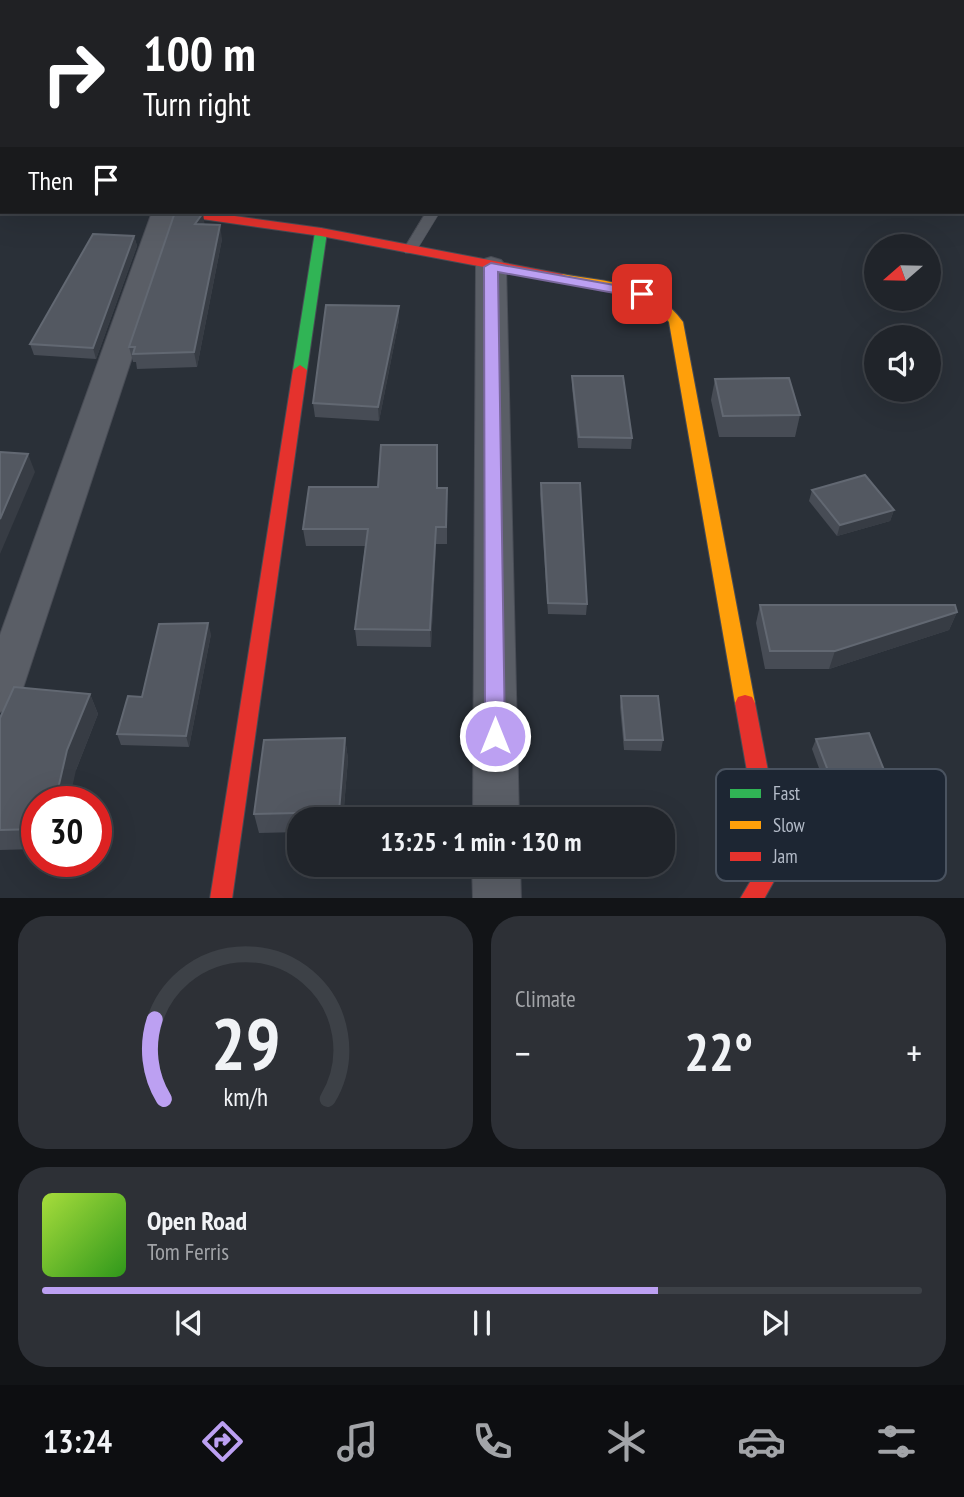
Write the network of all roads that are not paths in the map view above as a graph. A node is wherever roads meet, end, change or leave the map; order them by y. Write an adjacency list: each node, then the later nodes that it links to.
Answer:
1 (165, 214): 7 (street)
2 (195, 214): 4 (street)
3 (432, 214): 5 (lane)
4 (321, 232): 5 (street); 12 (street)
5 (410, 250): 6 (street)
6 (491, 267): 8 (street); 9 (street)
7 (0, 694)
8 (757, 769)
9 (496, 807)
10 (496, 877): 13 (street)
11 (763, 881): 14 (street)
12 (221, 898)
13 (497, 898)
14 (751, 898)

